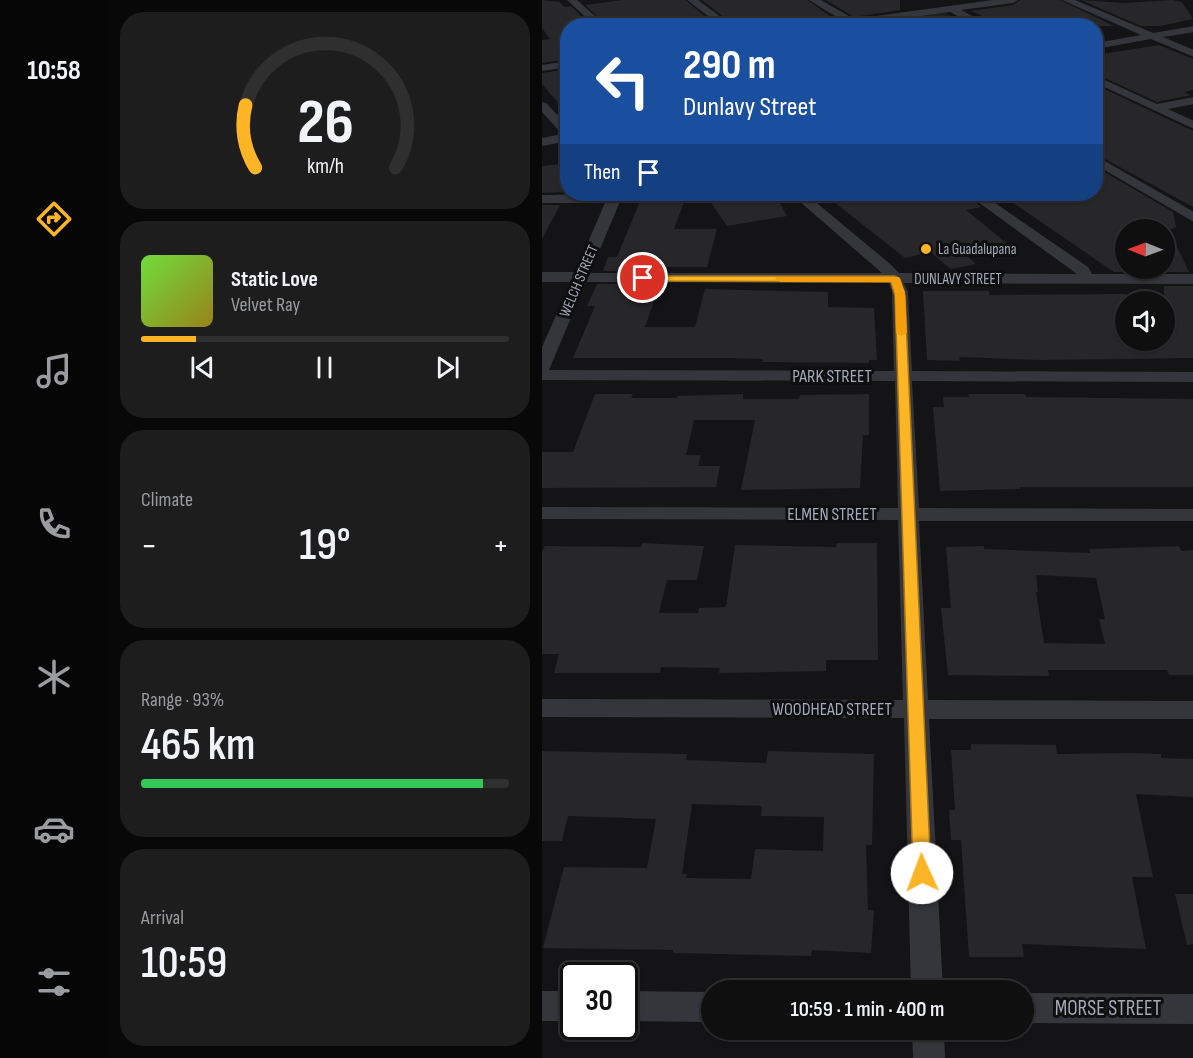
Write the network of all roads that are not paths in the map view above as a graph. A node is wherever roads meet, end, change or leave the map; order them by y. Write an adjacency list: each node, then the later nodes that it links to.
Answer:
1 (572, 0): 8 (street)
2 (692, 0): 9 (street)
3 (814, 0): 10 (street)
4 (934, 0): 7 (street)
5 (1013, 0): 7 (street)
6 (1067, 0): 14 (street)
7 (952, 8): 11 (street); 12 (street)
8 (592, 18)
9 (717, 18)
10 (845, 18)
11 (881, 18)
12 (971, 18)
13 (1193, 29): 14 (street)
14 (1152, 36): 15 (street); 16 (street)
15 (1103, 45)
16 (1193, 54)
17 (560, 65): 18 (street)
18 (542, 68)
19 (1103, 82): 22 (street)
20 (1193, 100): 22 (street)
21 (542, 105): 23 (street)
22 (1155, 108): 24 (street)
23 (560, 126)
24 (1193, 126)
25 (560, 138): 26 (street)
26 (542, 142)
27 (1103, 164): 33 (street)
28 (560, 198): 29 (street)
29 (542, 199)
30 (612, 201): 35 (street, WELCH STREET)
31 (806, 201): 36 (street)
32 (984, 201): 37 (street)
33 (1193, 218)
34 (542, 277): 35 (street, DUNLAVY STREET)
35 (581, 277): 36 (street, DUNLAVY STREET); 39 (street, WELCH STREET)
36 (895, 279): 37 (street, DUNLAVY STREET); 41 (street)
37 (1086, 279): 38 (street, DUNLAVY STREET)
38 (1193, 279)
39 (542, 367)
40 (542, 375): 41 (street, PARK STREET)
41 (903, 376): 42 (street, PARK STREET); 44 (street)
42 (1193, 377)
43 (542, 513): 44 (street, ELMEN STREET)
44 (908, 514): 45 (street, ELMEN STREET); 47 (street)
45 (1193, 514)
46 (542, 708): 47 (street, WOODHEAD STREET)
47 (916, 709): 48 (street, WOODHEAD STREET); 49 (street)
48 (1193, 710)
49 (927, 980)
50 (542, 1006): 51 (street)
51 (560, 1006)
52 (638, 1006): 53 (street)
53 (701, 1007)
54 (1034, 1008): 55 (street, MORSE STREET)
55 (1193, 1009)
56 (928, 1040): 57 (street)
57 (929, 1058)

